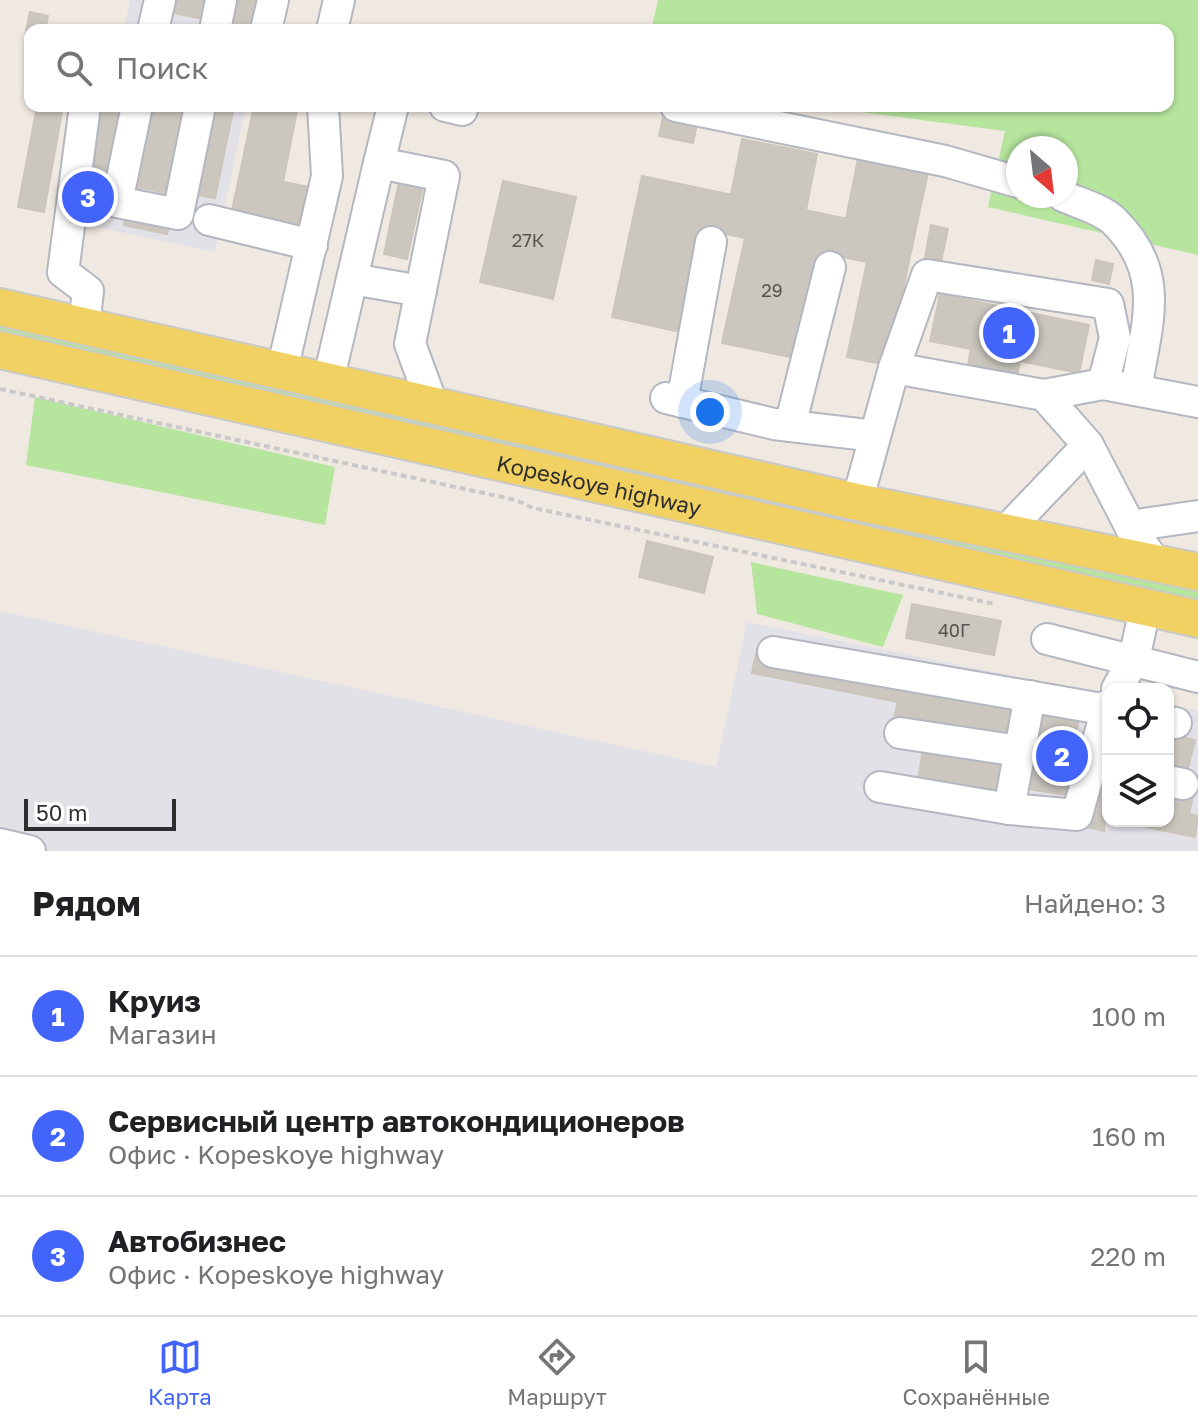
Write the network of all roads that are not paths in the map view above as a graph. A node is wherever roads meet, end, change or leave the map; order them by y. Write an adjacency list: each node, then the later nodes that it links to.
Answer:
1 (221, 0): 4 (lane)
2 (273, 0): 5 (lane)
3 (339, 0): 6 (lane)
4 (216, 24)
5 (267, 24)
6 (333, 24)
7 (84, 112): 23 (lane)
8 (136, 112): 9 (lane)
9 (199, 112)
10 (323, 112): 18 (lane)
11 (392, 112): 13 (lane)
12 (705, 112): 14 (lane)
13 (379, 163): 20 (lane); 21 (lane)
14 (1006, 179)
15 (1078, 203): 29 (lane)
16 (209, 220): 18 (lane)
17 (711, 242): 33 (lane)
18 (312, 245): 26 (lane)
19 (830, 267): 33 (lane)
20 (352, 279): 21 (lane); 27 (lane)
21 (421, 291): 32 (lane)
22 (0, 307): 23 (main road, Kopeskoye highway)
23 (84, 326): 26 (main road, Kopeskoye highway)
24 (0, 350): 42 (main road, Kopeskoye highway)
25 (894, 368): 28 (lane); 30 (lane); 34 (lane)
26 (282, 371): 27 (main road, Kopeskoye highway)
27 (328, 382): 32 (main road, Kopeskoye highway)
28 (1103, 384): 29 (lane); 30 (lane)
29 (1136, 390): 31 (lane)
30 (1044, 395): 35 (lane)
31 (1198, 402)
32 (433, 406): 36 (main road, Kopeskoye highway)
33 (790, 426): 34 (lane)
34 (875, 436): 36 (lane)
35 (1088, 445): 38 (lane); 39 (lane)
36 (857, 502): 39 (main road, Kopeskoye highway)
37 (1198, 516): 38 (lane)
38 (1130, 526): 40 (lane)
39 (1003, 534): 40 (main road, Kopeskoye highway)
40 (1156, 564): 41 (main road, Kopeskoye highway)
41 (1198, 572)
42 (1145, 609): 43 (main road, Kopeskoye highway); 46 (lane)
43 (1198, 619)
44 (1047, 639): 46 (lane)
45 (773, 652): 49 (lane)
46 (1134, 659): 47 (lane); 48 (lane)
47 (1198, 677)
48 (1121, 683)
49 (1030, 696): 50 (lane); 52 (lane)
50 (1102, 702)
51 (900, 733): 52 (lane)
52 (1019, 751): 55 (lane)
53 (1099, 767): 55 (lane)
54 (880, 787): 55 (lane)
55 (1009, 809)
56 (0, 844): 57 (lane)
57 (30, 851)

